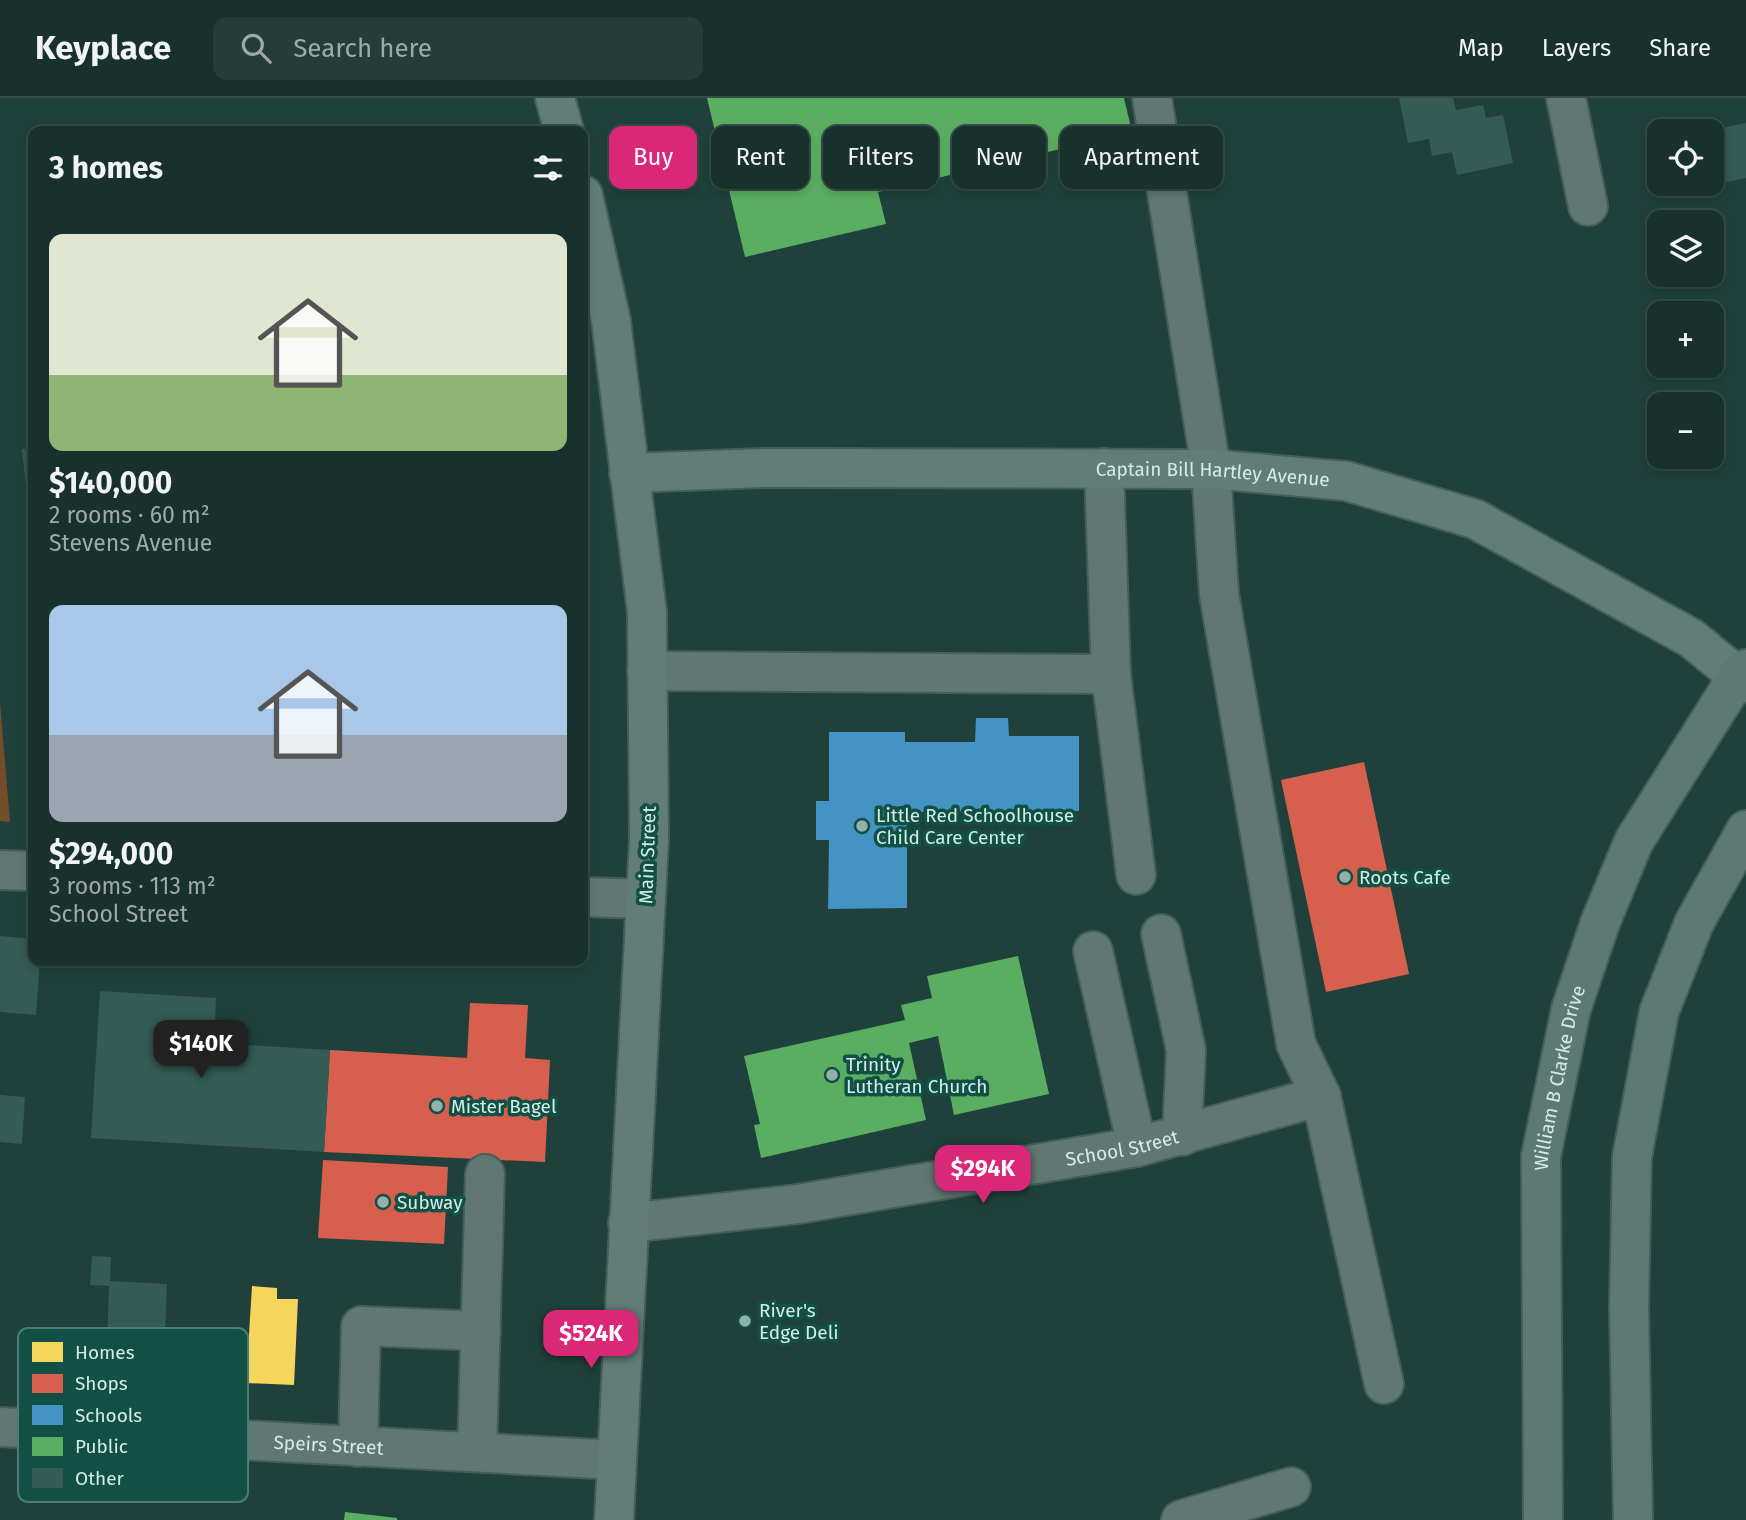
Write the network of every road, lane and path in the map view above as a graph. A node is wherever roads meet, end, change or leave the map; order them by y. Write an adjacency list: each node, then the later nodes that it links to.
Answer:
1 (555, 98): 4 (main road)
2 (1152, 98): 8 (street)
3 (1566, 98): 5 (street)
4 (563, 126)
5 (1588, 206)
6 (588, 218): 9 (main road, Main Street)
7 (1104, 468): 8 (main road, Captain Bill Hartley Avenue); 9 (main road, Captain Bill Hartley Avenue); 11 (street)
8 (1211, 469): 12 (main road, Captain Bill Hartley Avenue); 21 (street)
9 (629, 473): 10 (main road, Main Street)
10 (647, 671): 11 (street); 18 (main road, Main Street)
11 (1111, 674): 16 (street)
12 (1743, 676): 37 (highway, William B Clarke Drive)
13 (1746, 830): 38 (highway)
14 (0, 870): 15 (street)
15 (28, 871)
16 (1136, 875)
17 (588, 897): 18 (street)
18 (646, 899): 25 (main road, Main Street)
19 (1161, 934): 22 (street)
20 (1093, 951): 23 (street)
21 (1321, 1096): 22 (street, School Street); 27 (street)
22 (1182, 1136): 23 (street, School Street)
23 (1138, 1147): 25 (street, School Street)
24 (485, 1174): 26 (street)
25 (628, 1223): 33 (main road, Main Street)
26 (481, 1331): 31 (street); 32 (street)
27 (1384, 1384)
28 (0, 1427): 29 (street, Speirs Street)
29 (18, 1428)
30 (248, 1441): 31 (street, Speirs Street)
31 (358, 1447): 32 (street, Speirs Street)
32 (477, 1452): 33 (street, Speirs Street)
33 (616, 1460): 35 (main road, Main Street)
34 (1292, 1487): 36 (street)
35 (614, 1520)
36 (1181, 1520)
37 (1543, 1520)
38 (1633, 1520)

